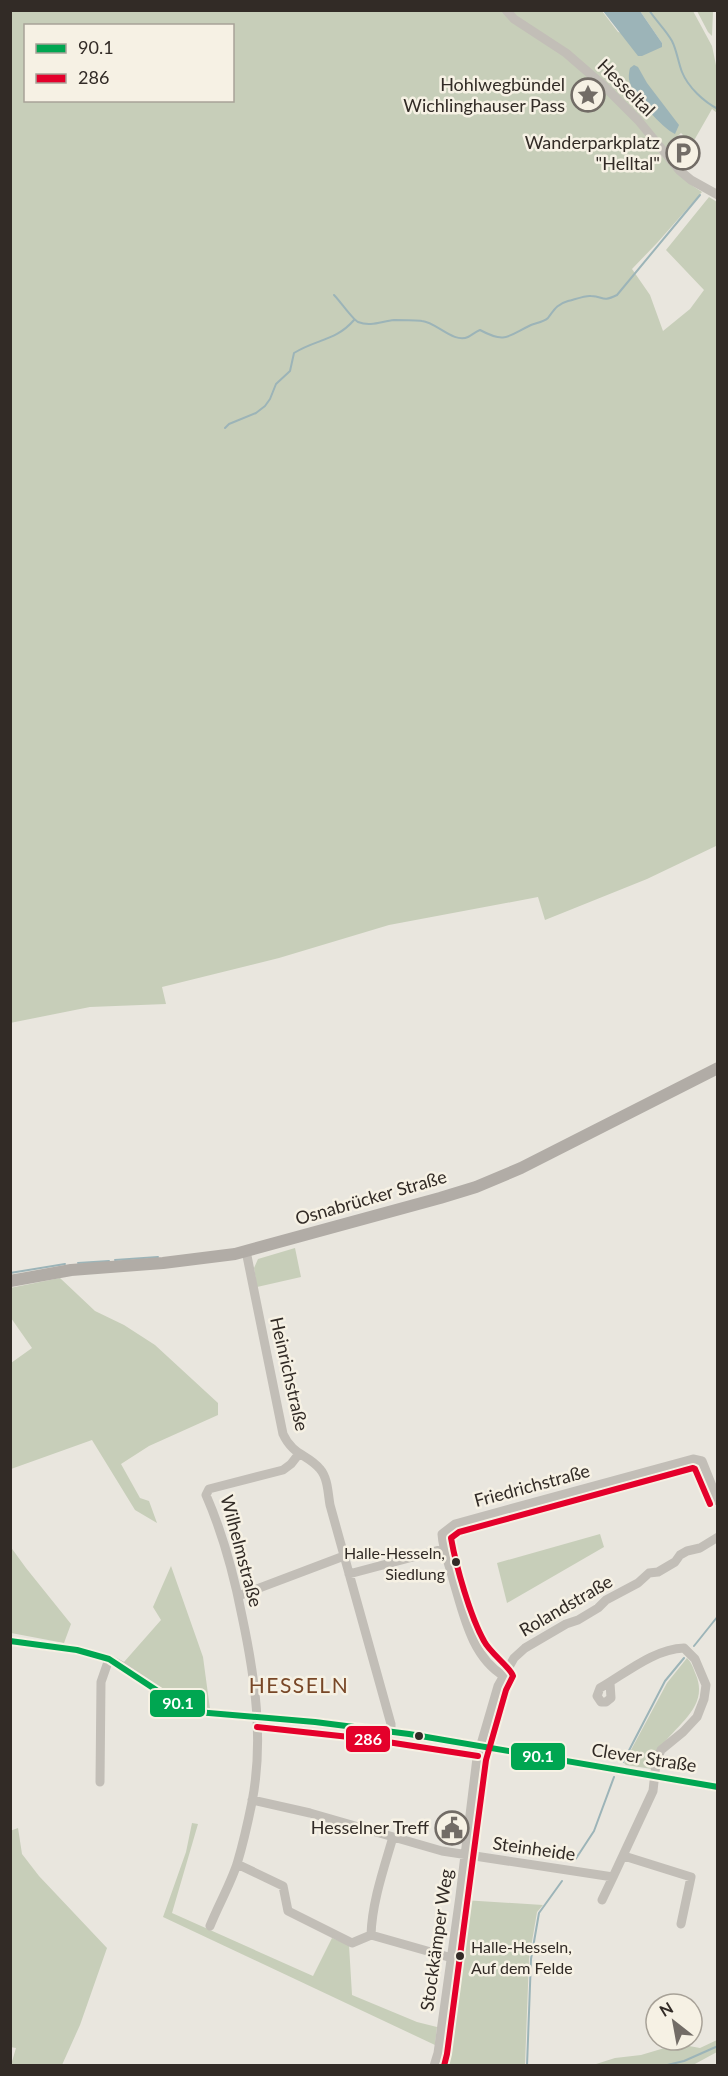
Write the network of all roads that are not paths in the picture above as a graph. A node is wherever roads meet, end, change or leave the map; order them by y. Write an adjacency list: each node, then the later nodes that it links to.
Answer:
1 (506, 10): 2 (street, Hesseltal)
2 (717, 195)
3 (717, 1068): 4 (main road, Osnabrücker Straße)
4 (246, 1251): 5 (main road, Osnabrücker Straße); 6 (street, Heinrichstraße)
5 (10, 1281)
6 (298, 1455): 10 (street, Heinrichstraße); 12 (street, Wilhelmstraße)
7 (717, 1501): 9 (street, Friedrichstraße)
8 (717, 1537): 15 (street, Rolandstraße)
9 (443, 1549): 11 (street); 15 (street)
10 (344, 1556): 11 (street, Heinrichstraße); 12 (street)
11 (349, 1574): 18 (street, Heinrichstraße)
12 (238, 1596): 17 (street, Wilhelmstraße)
13 (10, 1641): 14 (street, Clever Straße)
14 (109, 1659): 17 (street, Clever Straße); 21 (street)
15 (504, 1676): 19 (street, Rolandstraße)
16 (610, 1683): 20 (street)
17 (258, 1719): 18 (street, Clever Straße); 23 (street)
18 (391, 1732): 19 (street, Clever Straße)
19 (480, 1747): 20 (street, Clever Straße); 25 (street, Stockkämper Weg)
20 (656, 1777): 22 (street, Clever Straße); 26 (street)
21 (100, 1782)
22 (717, 1788)
23 (252, 1800): 24 (street, Steinheide); 27 (street)
24 (393, 1837): 25 (street, Steinheide); 32 (street)
25 (465, 1855): 28 (street, Steinheide); 33 (street, Stockkämper Weg)
26 (624, 1856): 28 (street); 30 (street)
27 (237, 1864): 31 (street); 32 (street)
28 (613, 1877): 29 (street)
29 (602, 1900)
30 (681, 1924)
31 (210, 1926)
32 (371, 1935): 33 (street)
33 (452, 1958): 34 (street, Stockkämper Weg)
34 (434, 2066)

